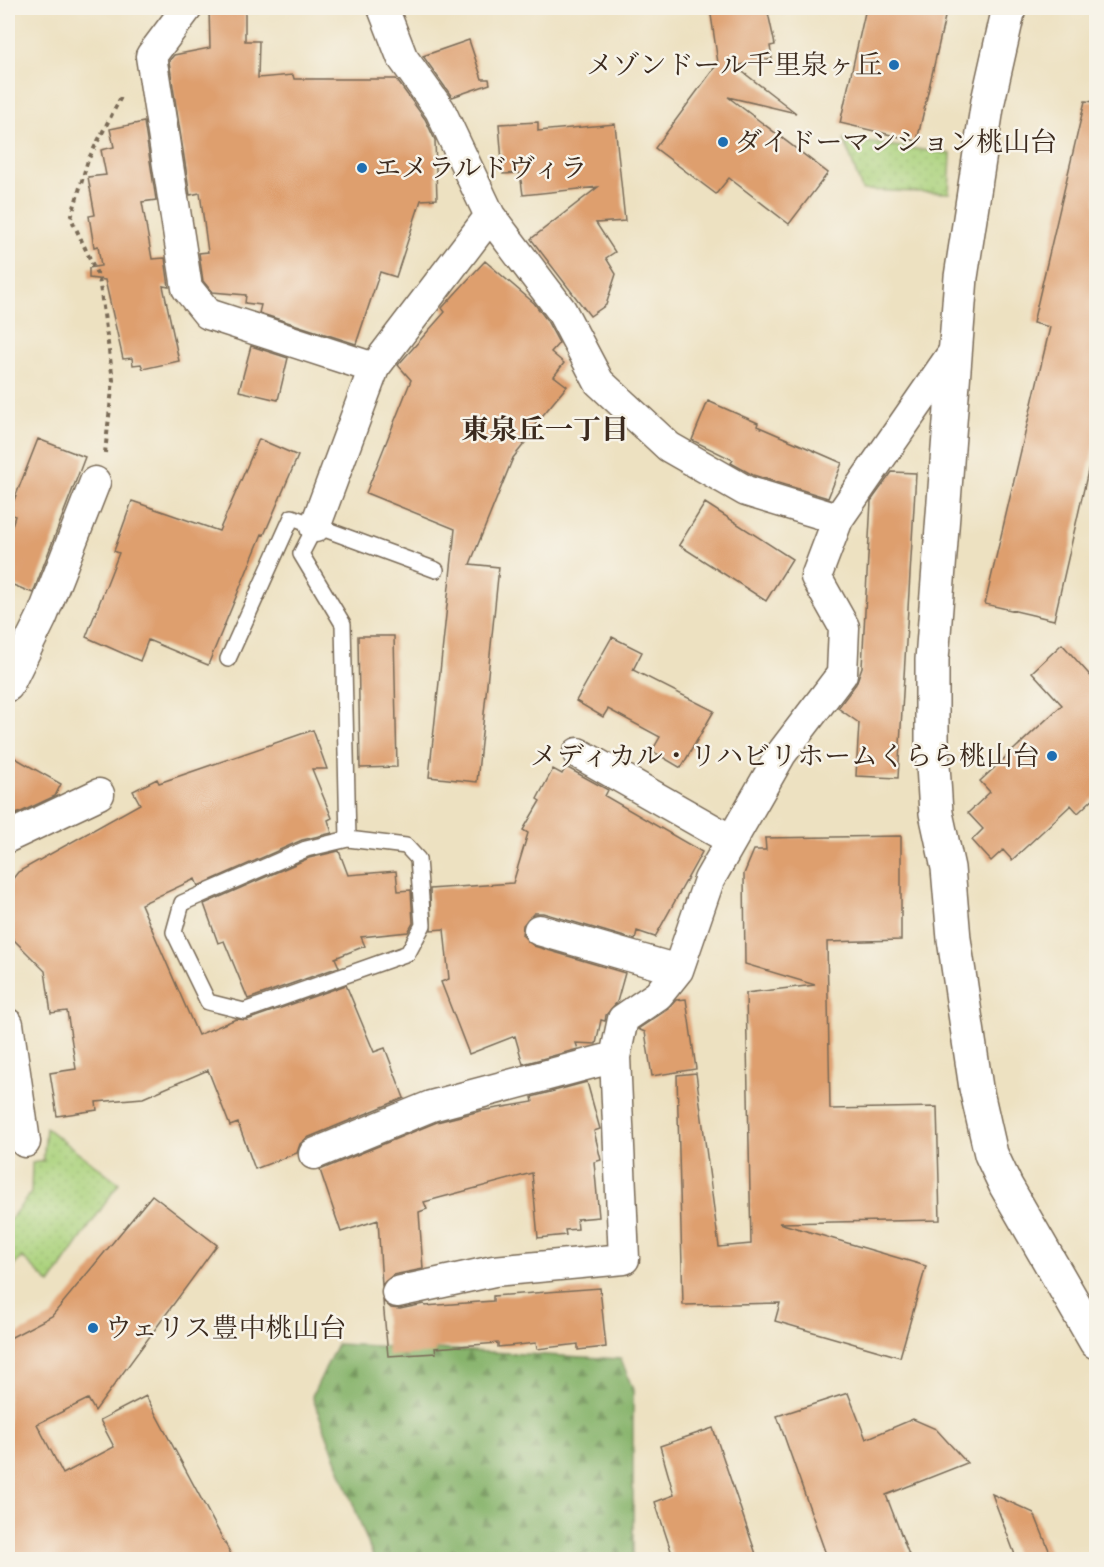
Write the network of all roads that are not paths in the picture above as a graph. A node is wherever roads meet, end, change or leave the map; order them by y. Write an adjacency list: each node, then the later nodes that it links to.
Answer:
1 (187, 8): 6 (street)
2 (383, 8): 4 (street)
3 (1009, 8): 5 (street)
4 (490, 216): 6 (street); 8 (street)
5 (953, 353): 8 (street); 25 (street)
6 (374, 368): 9 (street)
7 (95, 482): 12 (street)
8 (838, 519): 17 (street)
9 (315, 526): 10 (lane); 11 (lane); 16 (lane)
10 (436, 570)
11 (228, 659)
12 (8, 686)
13 (578, 753): 17 (street)
14 (99, 794): 15 (street)
15 (8, 837)
16 (348, 839): 16 (lane)
17 (731, 840): 19 (street)
18 (539, 930): 19 (street)
19 (678, 970): 21 (street)
20 (8, 1024): 22 (street)
21 (615, 1057): 23 (street); 24 (street)
22 (25, 1142)
23 (314, 1154)
24 (397, 1292)
25 (1096, 1342)

